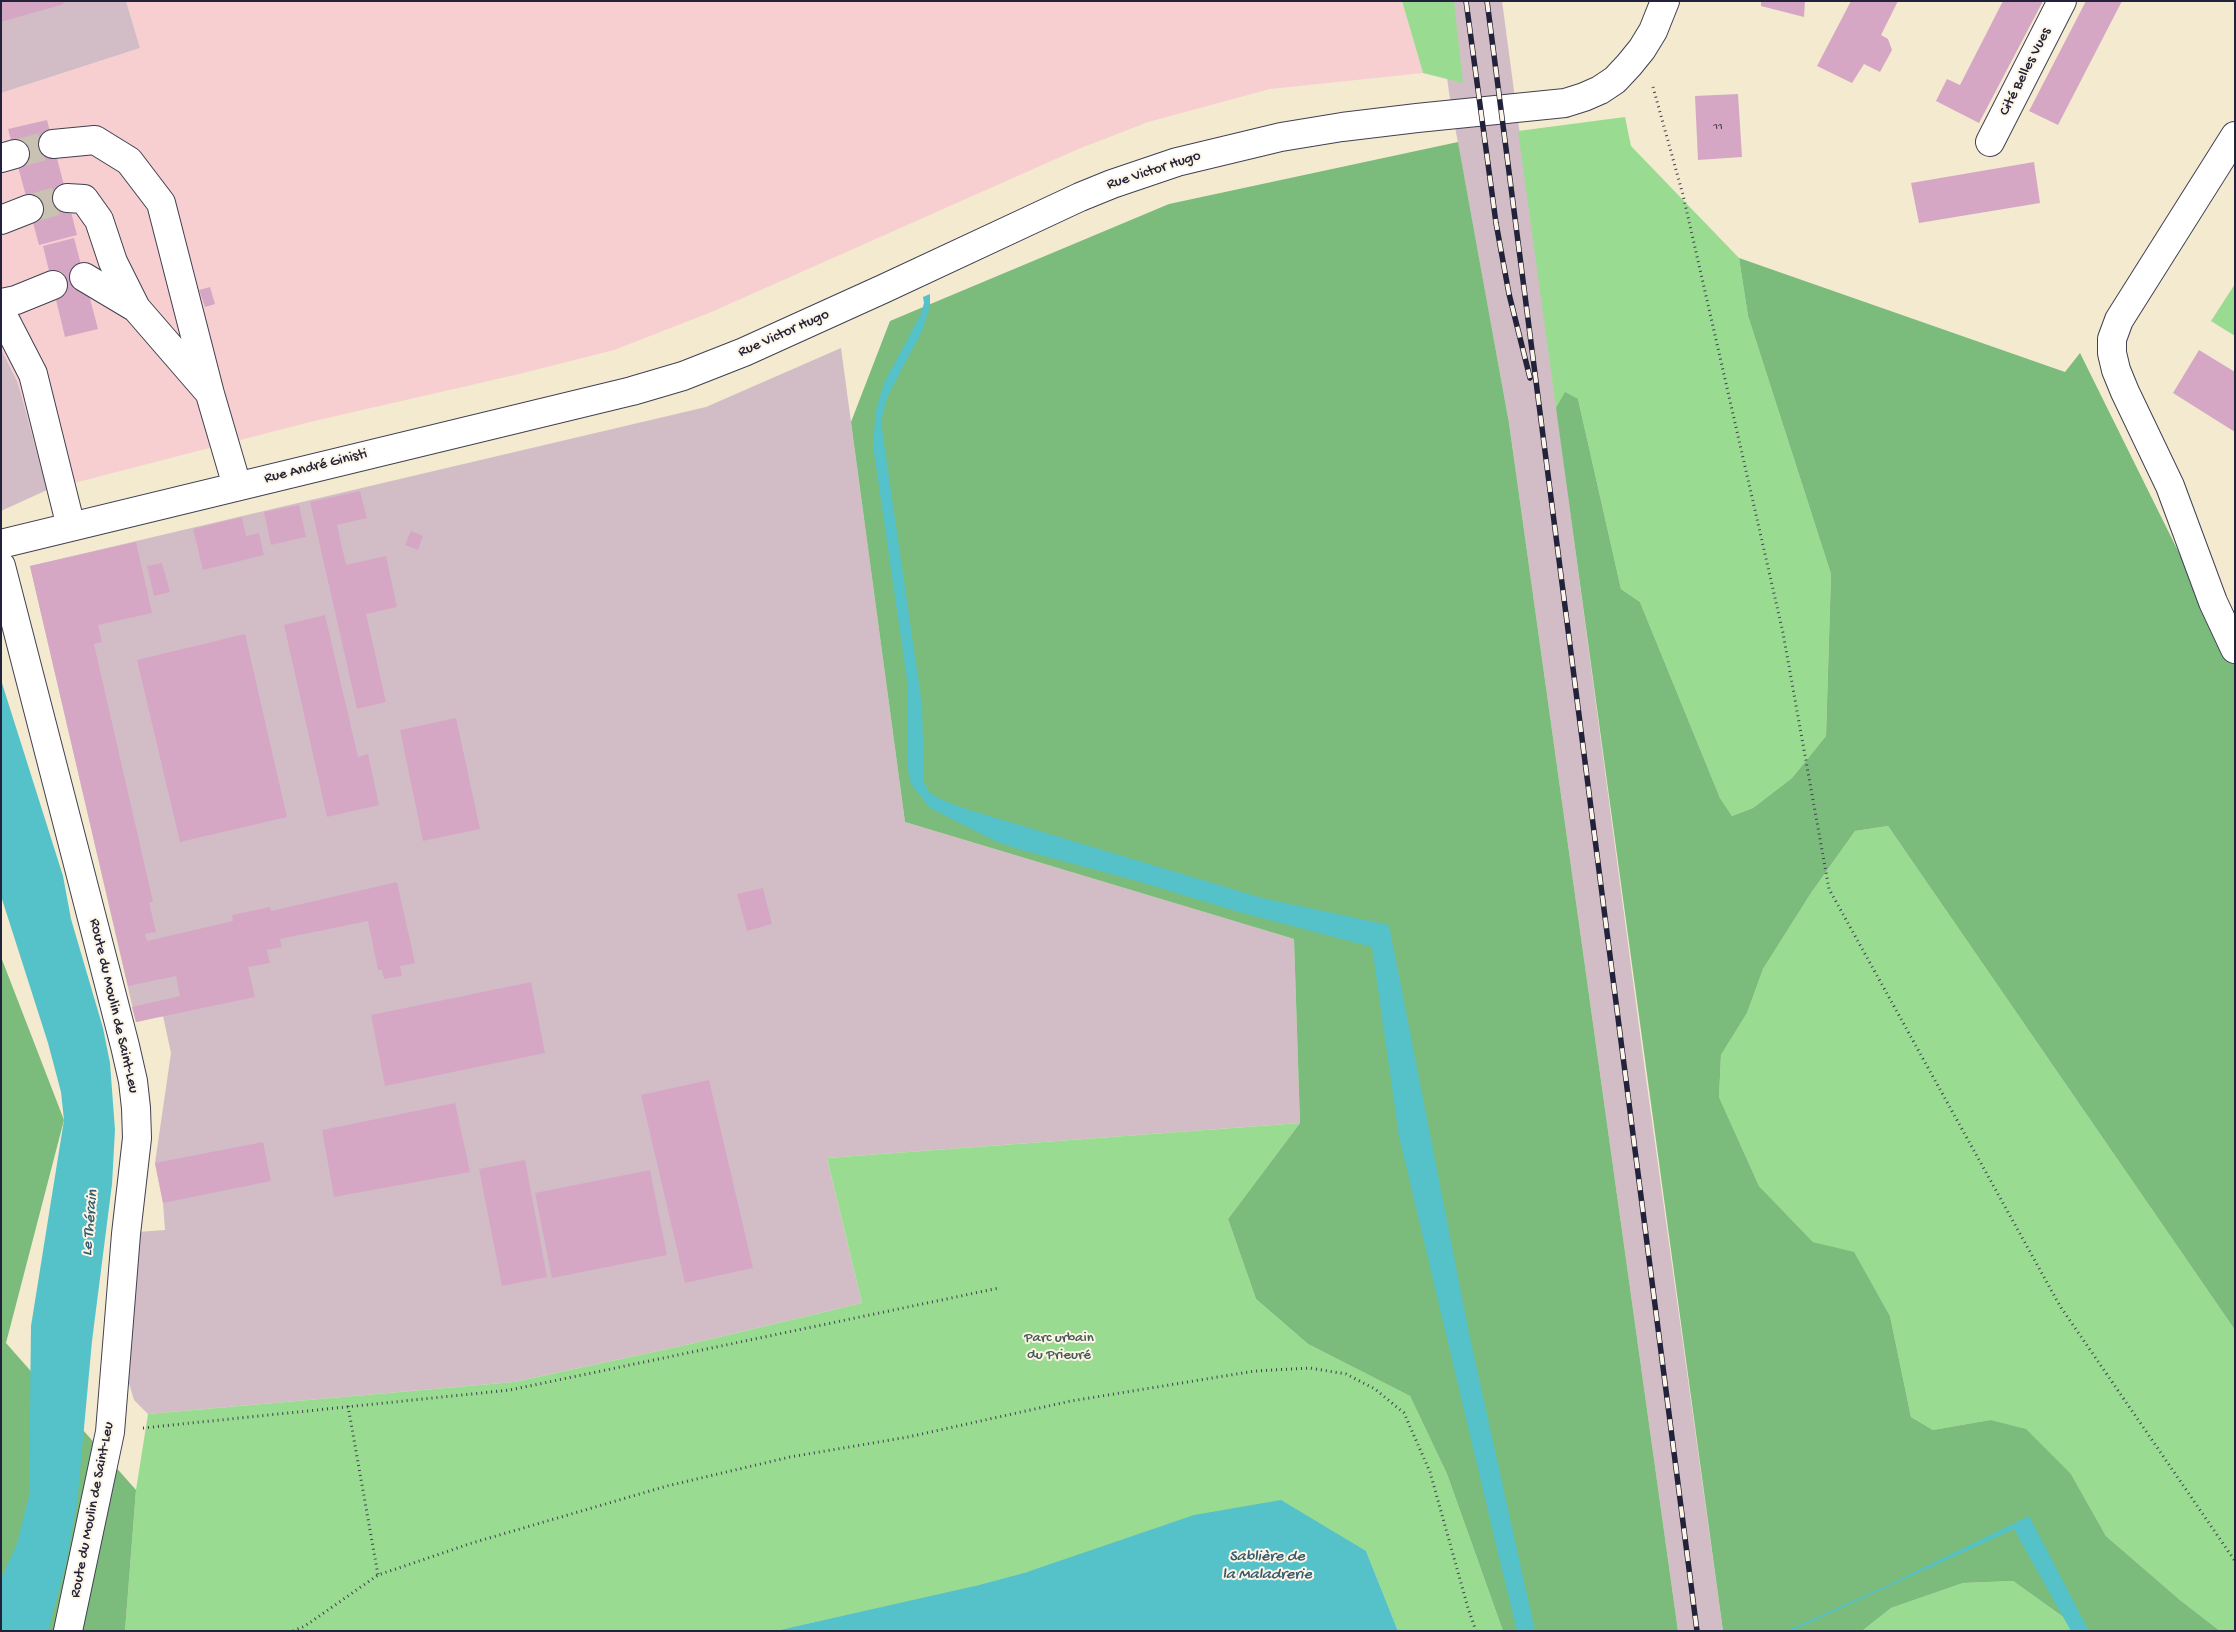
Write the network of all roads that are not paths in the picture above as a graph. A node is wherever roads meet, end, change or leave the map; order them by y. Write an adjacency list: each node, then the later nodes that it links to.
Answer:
1 (1665, 1): 14 (street, Rue Victor Hugo)
2 (2062, 1): 4 (street, Cité Belles Vues)
3 (2235, 136): 20 (street)
4 (1990, 142)
5 (53, 144): 15 (street)
6 (67, 198): 12 (street)
7 (29, 209): 8 (street)
8 (1, 220)
9 (84, 277): 12 (street)
10 (53, 285): 11 (street)
11 (1, 303)
12 (136, 308): 15 (street)
13 (1, 312): 17 (street)
14 (632, 391): 16 (street, Rue André Ginisti)
15 (210, 394): 16 (street)
16 (237, 486): 17 (street, Rue André Ginisti)
17 (70, 527): 18 (street, Rue André Ginisti)
18 (1, 544)
19 (1, 566): 21 (street, Route du Moulin de Saint-Leu)
20 (2235, 649)
21 (68, 1631)

